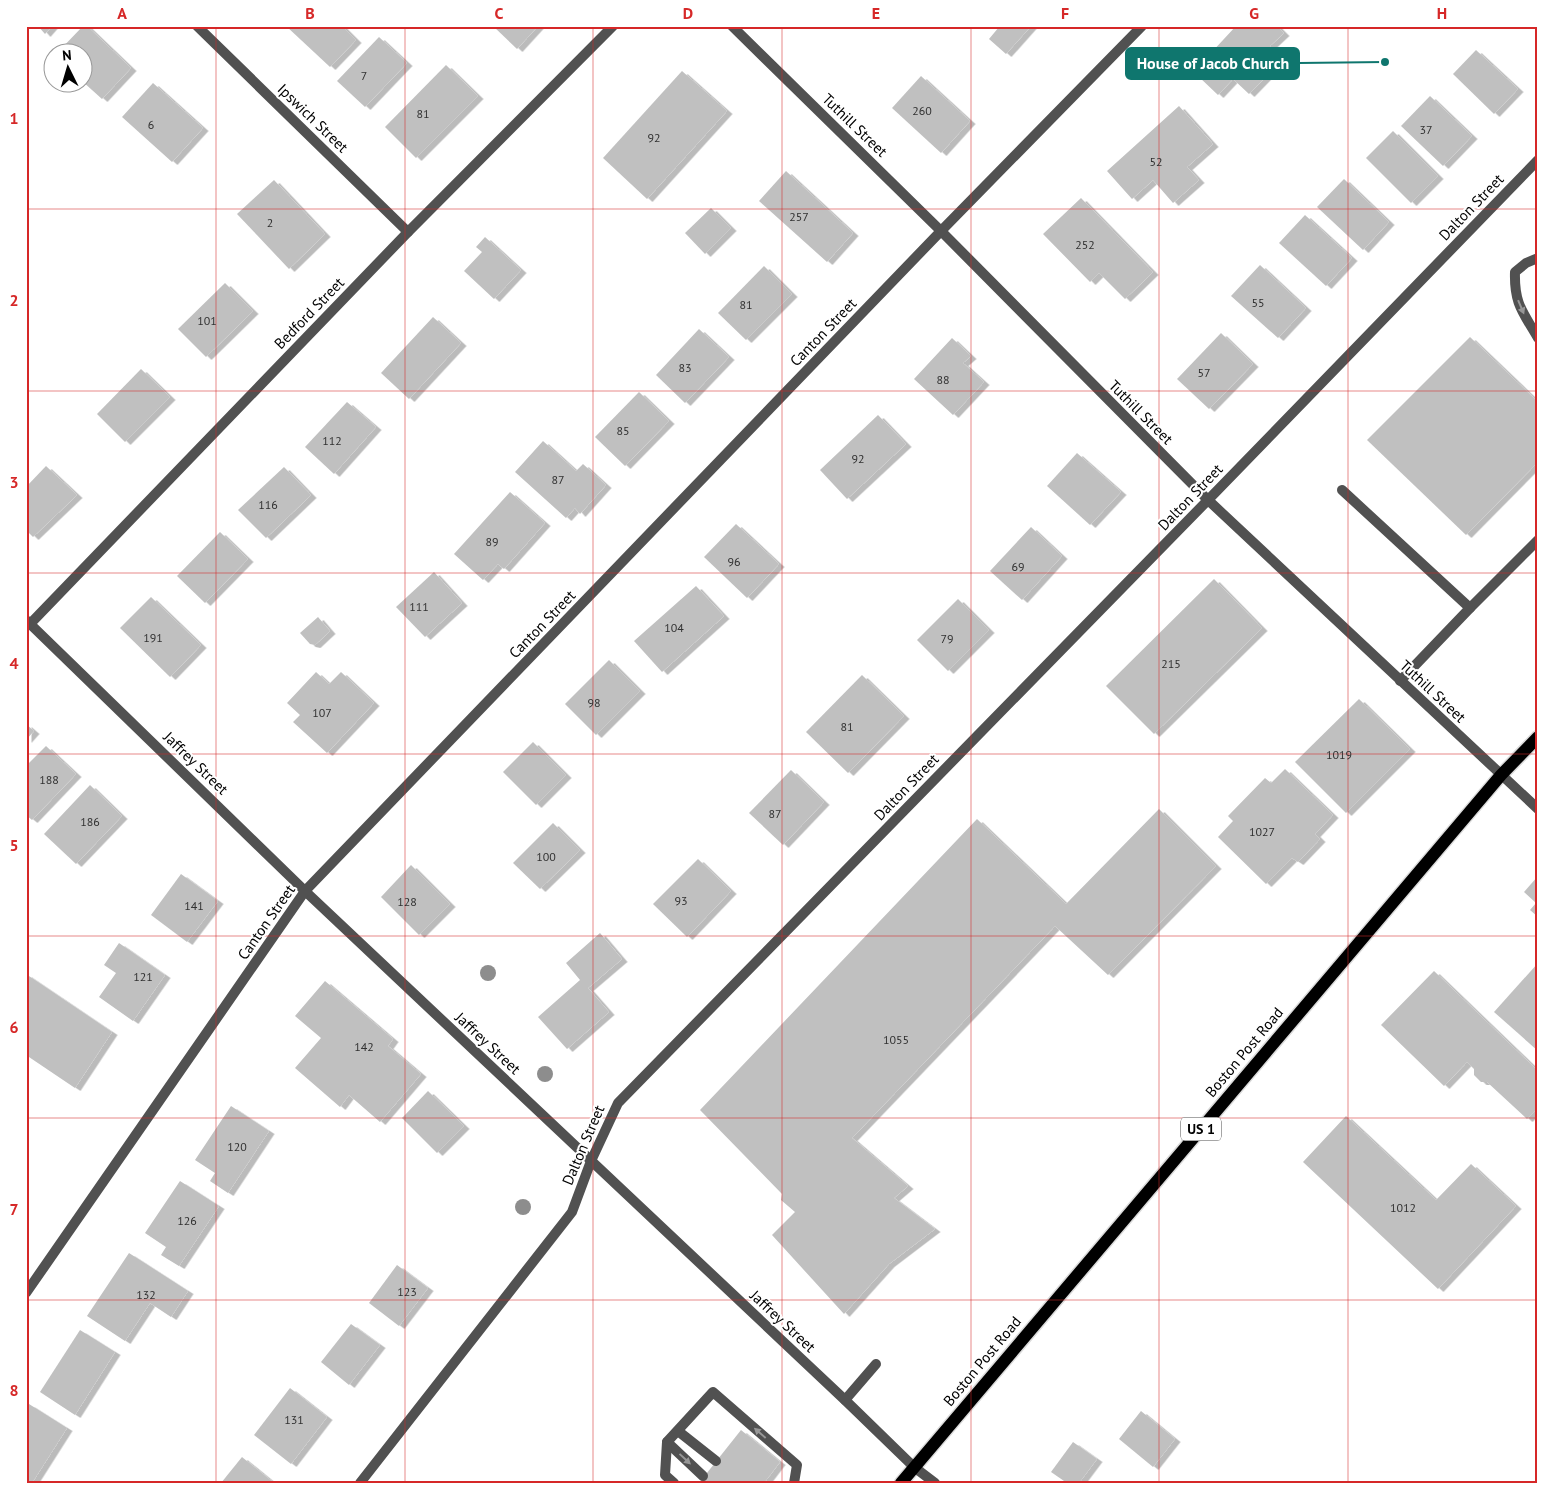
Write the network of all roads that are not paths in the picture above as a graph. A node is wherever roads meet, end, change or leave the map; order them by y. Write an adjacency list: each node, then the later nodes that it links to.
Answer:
1 (197, 26): 7 (street, Ipswich Street)
2 (613, 26): 7 (street, Bedford Street)
3 (732, 26): 6 (street, Tuthill Street)
4 (1142, 26): 6 (street, Canton Street)
5 (1538, 160): 11 (street, Dalton Street)
6 (941, 231): 11 (street, Tuthill Street); 19 (street, Canton Street)
7 (408, 232): 14 (street, Bedford Street)
8 (1538, 258): 9 (street, one-way to 9)
9 (1538, 338)
10 (1342, 490): 13 (street)
11 (1208, 500): 15 (street, Tuthill Street); 20 (street, Dalton Street)
12 (1538, 540): 13 (street)
13 (1470, 608): 15 (street)
14 (28, 622): 19 (street, Jaffrey Street)
15 (1400, 681): 17 (street, Tuthill Street)
16 (1538, 738): 17 (main road, Boston Post Road / US 1)
17 (1501, 775): 18 (street, Tuthill Street); 27 (main road, Boston Post Road / US 1)
18 (1538, 809)
19 (305, 891): 20 (street, Jaffrey Street); 21 (street, Canton Street)
20 (591, 1161): 23 (street, Jaffrey Street); 29 (street, Dalton Street)
21 (26, 1293)
22 (876, 1364): 23 (street)
23 (845, 1400): 27 (street, Jaffrey Street)
24 (678, 1431): 25 (street); 26 (street); 31 (street, one-way to 24)
25 (667, 1442): 28 (street, one-way to 28); 30 (street)
26 (716, 1461)
27 (914, 1467): 32 (main road, Boston Post Road / US 1); 33 (street, Jaffrey Street)
28 (704, 1476)
29 (360, 1483)
30 (674, 1483)
31 (794, 1483)
32 (901, 1483)
33 (935, 1483)

